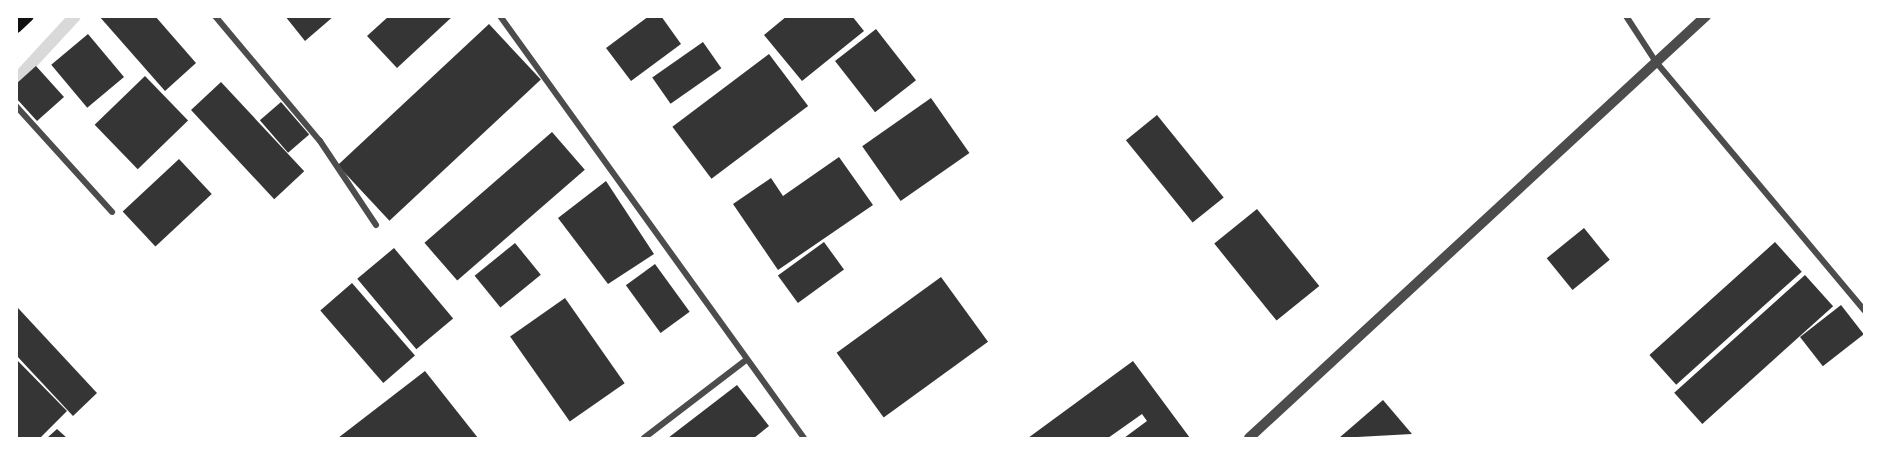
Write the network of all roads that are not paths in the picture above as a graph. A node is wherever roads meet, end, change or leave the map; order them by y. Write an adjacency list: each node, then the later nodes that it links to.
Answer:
1 (28, 16): 6 (main road)
2 (215, 16): 10 (street)
3 (500, 16): 12 (street)
4 (1626, 16): 7 (street)
5 (1706, 16): 7 (street)
6 (16, 27)
7 (1656, 62): 11 (street); 15 (street)
8 (16, 106): 9 (street)
9 (112, 212)
10 (376, 225)
11 (1864, 310)
12 (746, 360): 13 (street); 14 (street)
13 (644, 438)
14 (804, 438)
15 (1249, 438)

